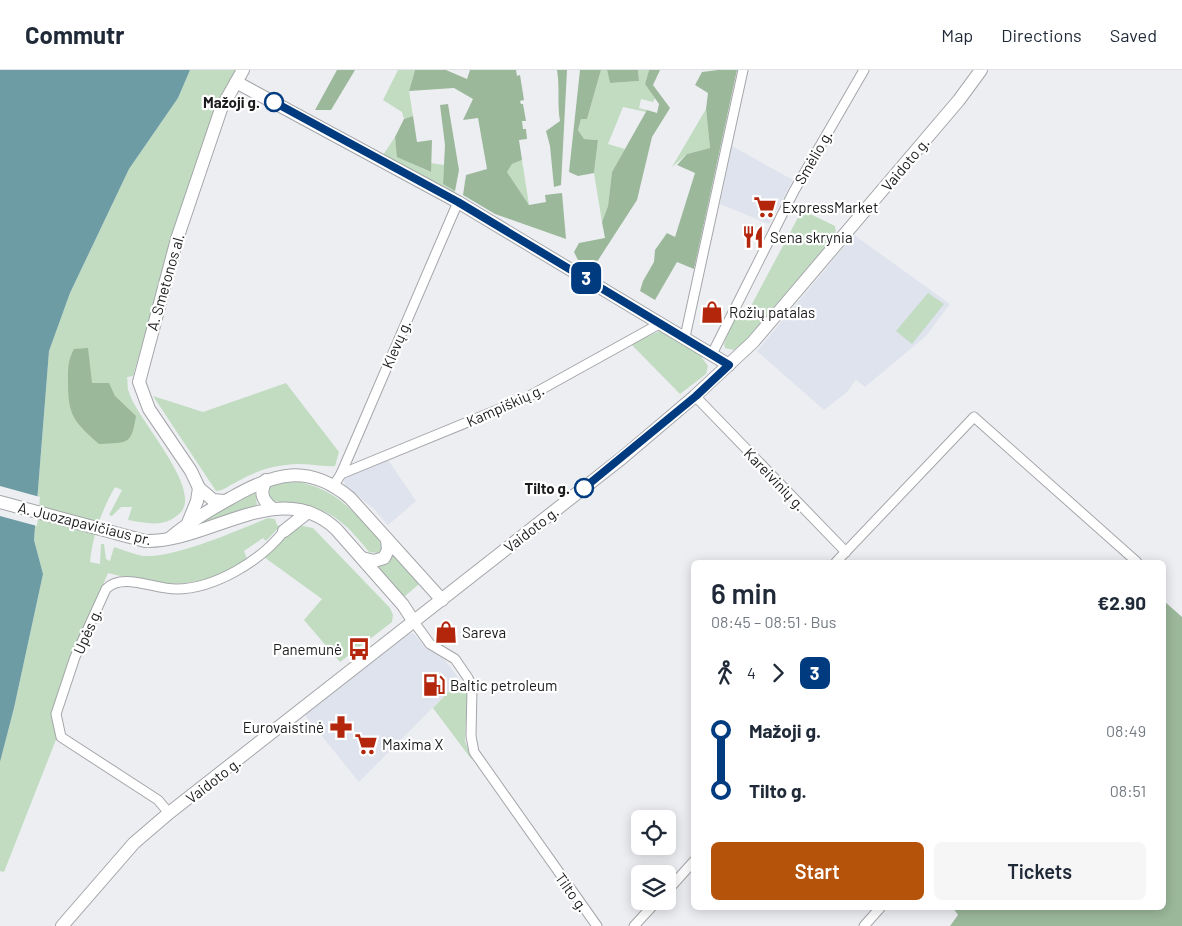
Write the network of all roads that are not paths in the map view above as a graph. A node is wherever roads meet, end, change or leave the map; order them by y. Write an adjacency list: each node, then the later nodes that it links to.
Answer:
1 (243, 70): 5 (main road, A. Smetonos al.)
2 (743, 70): 8 (street)
3 (864, 70): 9 (street, Smėlio g.)
4 (981, 70): 10 (main road, Vaidoto g.)
5 (236, 82): 6 (main road); 15 (main road, A. Smetonos al.)
6 (458, 202): 7 (main road); 12 (street, Klevų g.)
7 (661, 323): 8 (main road); 12 (street, Kampiškių g.)
8 (685, 337): 9 (main road)
9 (712, 354): 10 (main road)
10 (729, 365): 11 (main road, Vaidoto g.)
11 (696, 396): 25 (street, Kareivinių g.); 29 (main road, Vaidoto g.)
12 (341, 474): 14 (street, Klevų g.)
13 (266, 480): 14 (main road); 16 (main road); 18 (main road)
14 (334, 485): 24 (main road)
15 (199, 488): 16 (main road); 20 (main road)
16 (224, 501): 20 (main road)
17 (0, 502): 23 (main road, A. Juozapavičiaus pr.)
18 (275, 508): 19 (main road, Tilto g.); 21 (main road, Tilto g.); 22 (main road)
19 (308, 512): 22 (main road); 26 (main road, Tilto g.)
20 (188, 523): 23 (main road, A. Juozapavičiaus pr.)
21 (210, 529): 23 (main road, A. Juozapavičiaus pr.)
22 (284, 531): 31 (street, Upės g.)
23 (170, 539)
24 (387, 540): 26 (main road); 29 (main road)
25 (846, 552): 27 (street); 28 (street)
26 (362, 558): 30 (main road, Tilto g.)
27 (838, 560)
28 (1135, 560)
29 (442, 600): 30 (main road, Vaidoto g.)
30 (414, 622): 31 (main road, Vaidoto g.); 37 (street, Tilto g.)
31 (169, 813): 36 (main road, Vaidoto g.)
32 (691, 864): 33 (street)
33 (676, 881)
34 (649, 910): 38 (street)
35 (878, 910): 39 (street)
36 (62, 926)
37 (597, 926)
38 (634, 926)
39 (864, 926)

